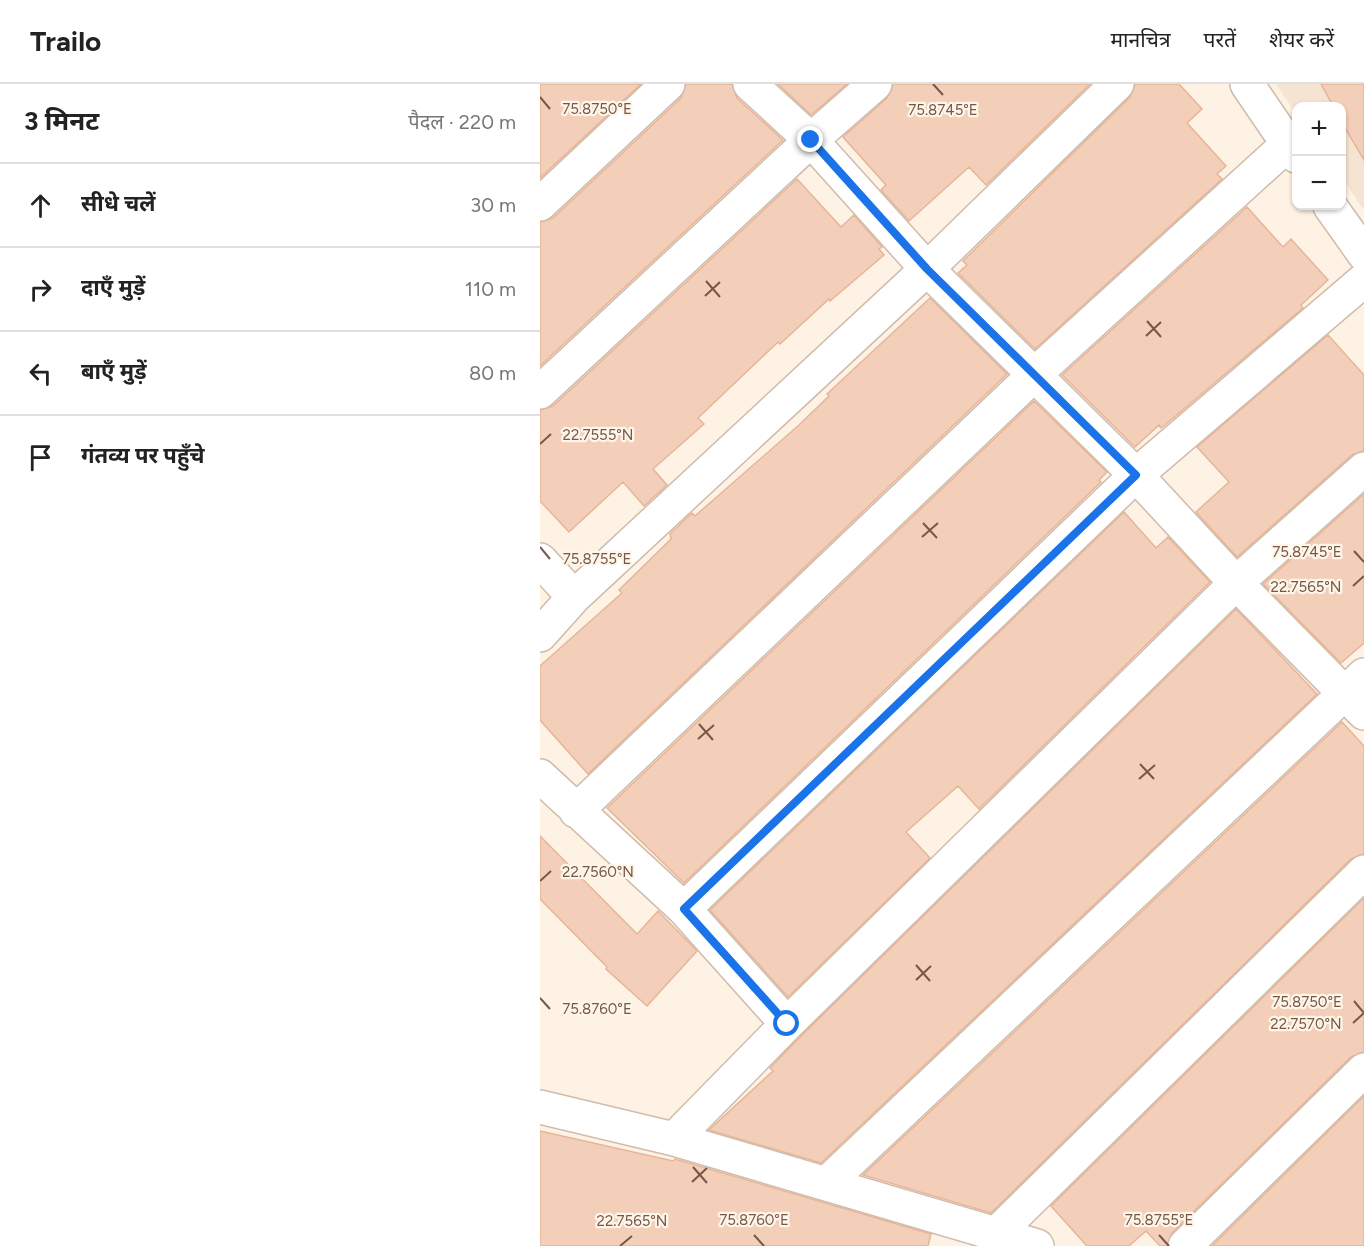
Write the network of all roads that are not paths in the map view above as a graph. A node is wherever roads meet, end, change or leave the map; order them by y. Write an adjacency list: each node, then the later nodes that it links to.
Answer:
1 (668, 84): 8 (street)
2 (750, 84): 6 (street)
3 (875, 84): 6 (street)
4 (1117, 84): 11 (street)
5 (1247, 84): 7 (street)
6 (811, 140): 11 (street); 14 (street)
7 (1292, 150): 13 (street)
8 (540, 204)
9 (1333, 210): 10 (street)
10 (1364, 255)
11 (927, 269): 13 (street); 19 (street)
12 (1364, 280): 16 (street)
13 (1035, 374): 16 (street); 23 (street)
14 (540, 392)
15 (1364, 469): 18 (street)
16 (1136, 475): 18 (street); 25 (street)
17 (540, 560): 19 (street)
18 (1236, 583): 21 (street); 26 (street)
19 (574, 597): 20 (street)
20 (540, 635)
21 (1357, 693): 30 (street)
22 (540, 776): 23 (street)
23 (576, 811): 25 (street)
24 (1364, 872): 31 (street)
25 (684, 909): 26 (street)
26 (787, 1024): 29 (street)
27 (1364, 1070): 33 (street)
28 (540, 1107): 29 (street)
29 (674, 1139): 30 (street)
30 (827, 1183): 31 (street)
31 (996, 1234): 32 (street)
32 (1036, 1246)
33 (1185, 1246)

